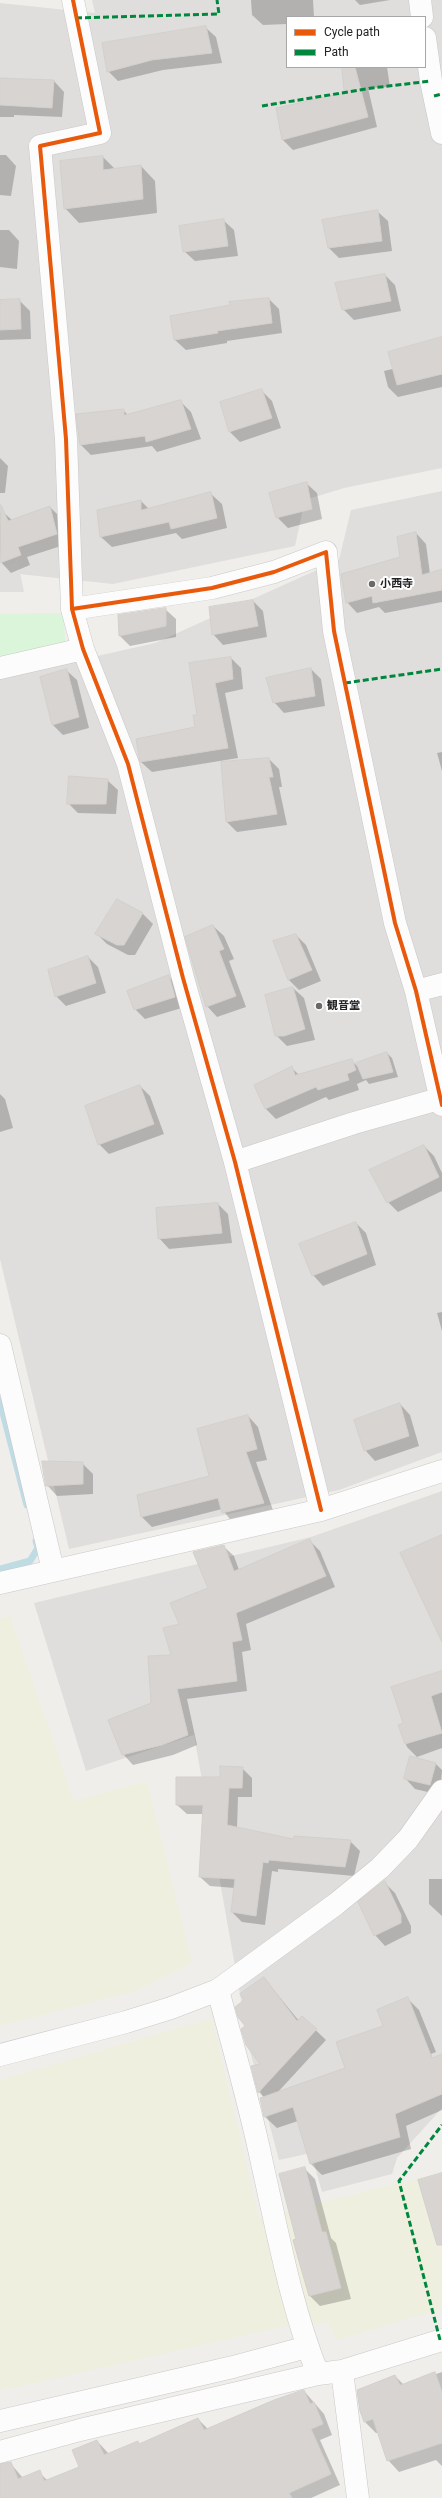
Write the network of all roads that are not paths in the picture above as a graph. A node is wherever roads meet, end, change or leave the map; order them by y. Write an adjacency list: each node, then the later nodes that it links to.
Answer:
1 (73, 0): 6 (street)
2 (420, 0): 3 (street)
3 (422, 16)
4 (426, 45): 5 (street)
5 (442, 133)
6 (72, 609): 7 (street); 10 (street)
7 (82, 649): 8 (street); 12 (street)
8 (0, 668)
9 (442, 984): 10 (street)
10 (416, 991): 11 (street)
11 (441, 1100): 12 (street)
12 (235, 1162): 15 (street)
13 (0, 1345): 16 (street)
14 (442, 1471): 15 (street)
15 (321, 1510): 16 (street)
16 (53, 1570): 17 (street)
17 (0, 1583)
18 (442, 1791): 19 (street)
19 (218, 1990): 20 (street); 22 (street)
20 (0, 2055)
21 (442, 2340): 23 (street)
22 (307, 2347): 24 (street); 25 (street)
23 (342, 2371): 24 (street); 27 (street)
24 (318, 2374): 26 (street)
25 (0, 2421)
26 (0, 2452)
27 (358, 2498)

